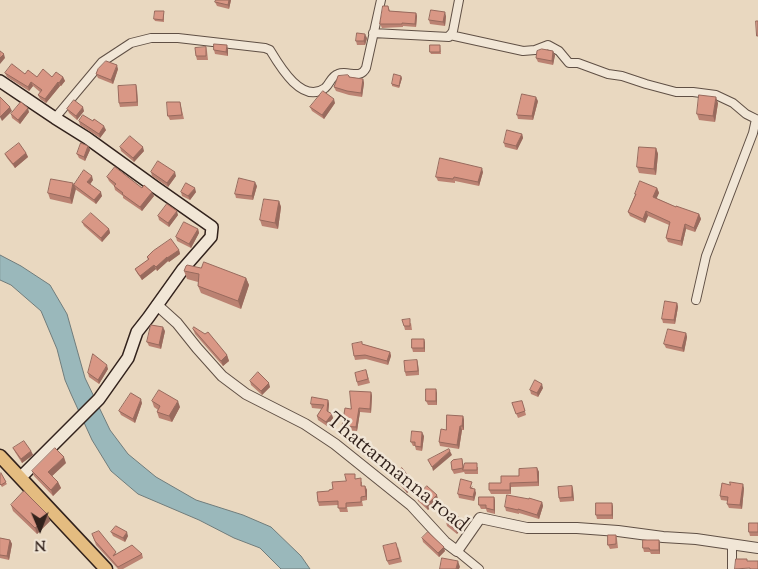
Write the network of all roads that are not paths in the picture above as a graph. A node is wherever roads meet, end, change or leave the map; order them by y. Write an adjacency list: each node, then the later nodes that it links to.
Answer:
1 (381, 0): 3 (street)
2 (459, 0): 4 (street)
3 (373, 33): 4 (street); 6 (street)
4 (450, 35): 7 (street)
5 (0, 81): 6 (main road)
6 (55, 118): 9 (main road)
7 (757, 120): 8 (street)
8 (696, 300)
9 (157, 305): 11 (main road); 14 (street, Thattarmanna road)
10 (1, 460): 11 (highway)
11 (21, 477): 15 (highway)
12 (732, 545): 13 (street, Thattarmanna road); 14 (street, Thattarmanna road); 17 (street)
13 (758, 548)
14 (457, 551): 16 (street)
15 (106, 569)
16 (479, 569)
17 (732, 569)

